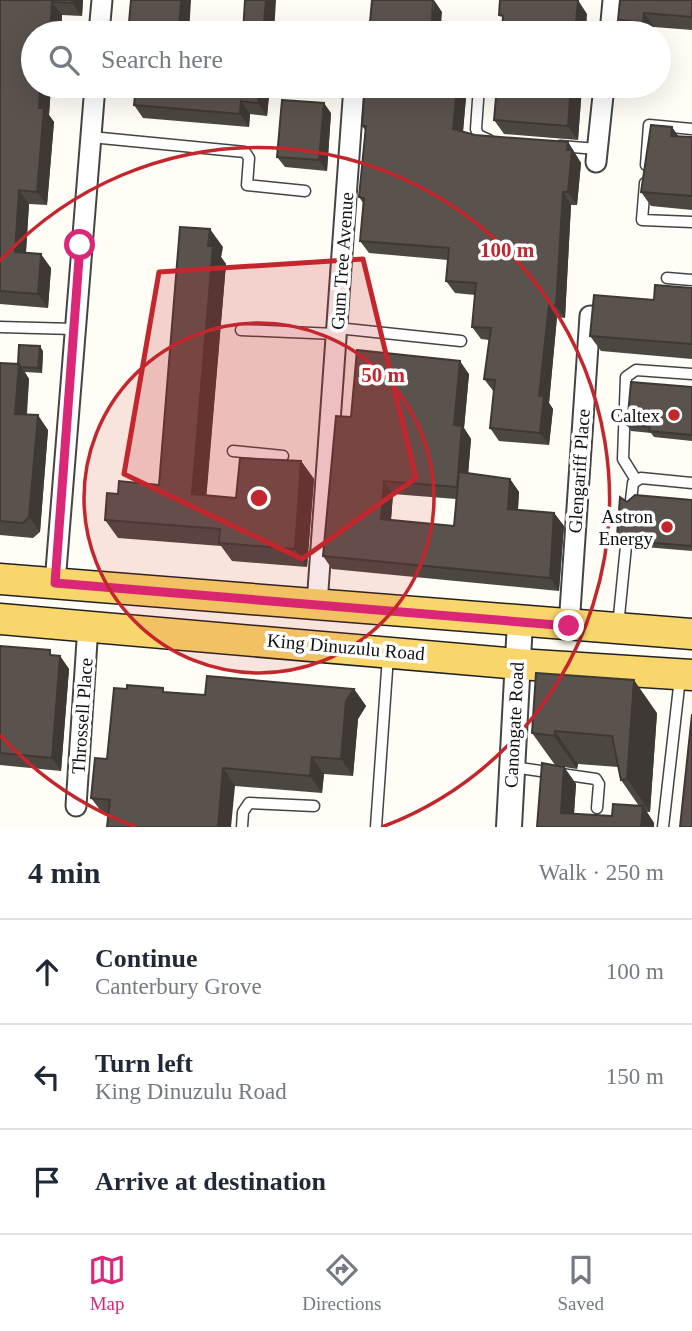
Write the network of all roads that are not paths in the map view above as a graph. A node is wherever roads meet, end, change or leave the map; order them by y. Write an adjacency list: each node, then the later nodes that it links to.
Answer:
1 (102, 0): 3 (street)
2 (612, 0): 4 (street)
3 (100, 21)
4 (611, 21)
5 (94, 98): 10 (street)
6 (353, 98): 22 (street, Gum Tree Avenue)
7 (479, 98): 11 (lane)
8 (603, 98): 13 (street)
9 (692, 129): 15 (lane)
10 (91, 137): 14 (lane); 20 (street)
11 (497, 141)
12 (547, 145): 13 (lane)
13 (596, 155)
14 (305, 191)
15 (692, 222)
16 (667, 278): 17 (lane)
17 (692, 280)
18 (590, 316): 37 (street, Glengariff Place)
19 (0, 327): 20 (lane)
20 (74, 329): 32 (street)
21 (241, 330): 22 (lane)
22 (337, 331): 23 (lane); 33 (street, Gum Tree Avenue)
23 (461, 341)
24 (692, 374): 27 (lane)
25 (233, 451): 26 (lane)
26 (283, 456)
27 (636, 480): 28 (lane); 29 (lane)
28 (692, 483)
29 (631, 500)
30 (626, 546): 38 (lane)
31 (0, 579): 32 (main road, King Dinuzulu Road)
32 (55, 583): 33 (main road, King Dinuzulu Road)
33 (317, 604): 35 (main road, King Dinuzulu Road)
34 (0, 619): 36 (main road, King Dinuzulu Road)
35 (520, 622): 37 (main road, King Dinuzulu Road); 41 (street, Canongate Road)
36 (88, 626): 40 (main road, King Dinuzulu Road); 44 (street, Throssell Place)
37 (569, 626): 38 (main road, King Dinuzulu Road)
38 (617, 630): 39 (main road, King Dinuzulu Road)
39 (692, 635)
40 (388, 650): 41 (main road, King Dinuzulu Road); 48 (lane)
41 (518, 664): 42 (main road, King Dinuzulu Road); 43 (street, Canongate Road)
42 (686, 674): 50 (lane)
43 (511, 767): 46 (lane); 49 (street, Canongate Road)
44 (76, 806)
45 (314, 806): 47 (lane)
46 (597, 808)
47 (242, 827)
48 (376, 827)
49 (509, 827)
50 (663, 827)

